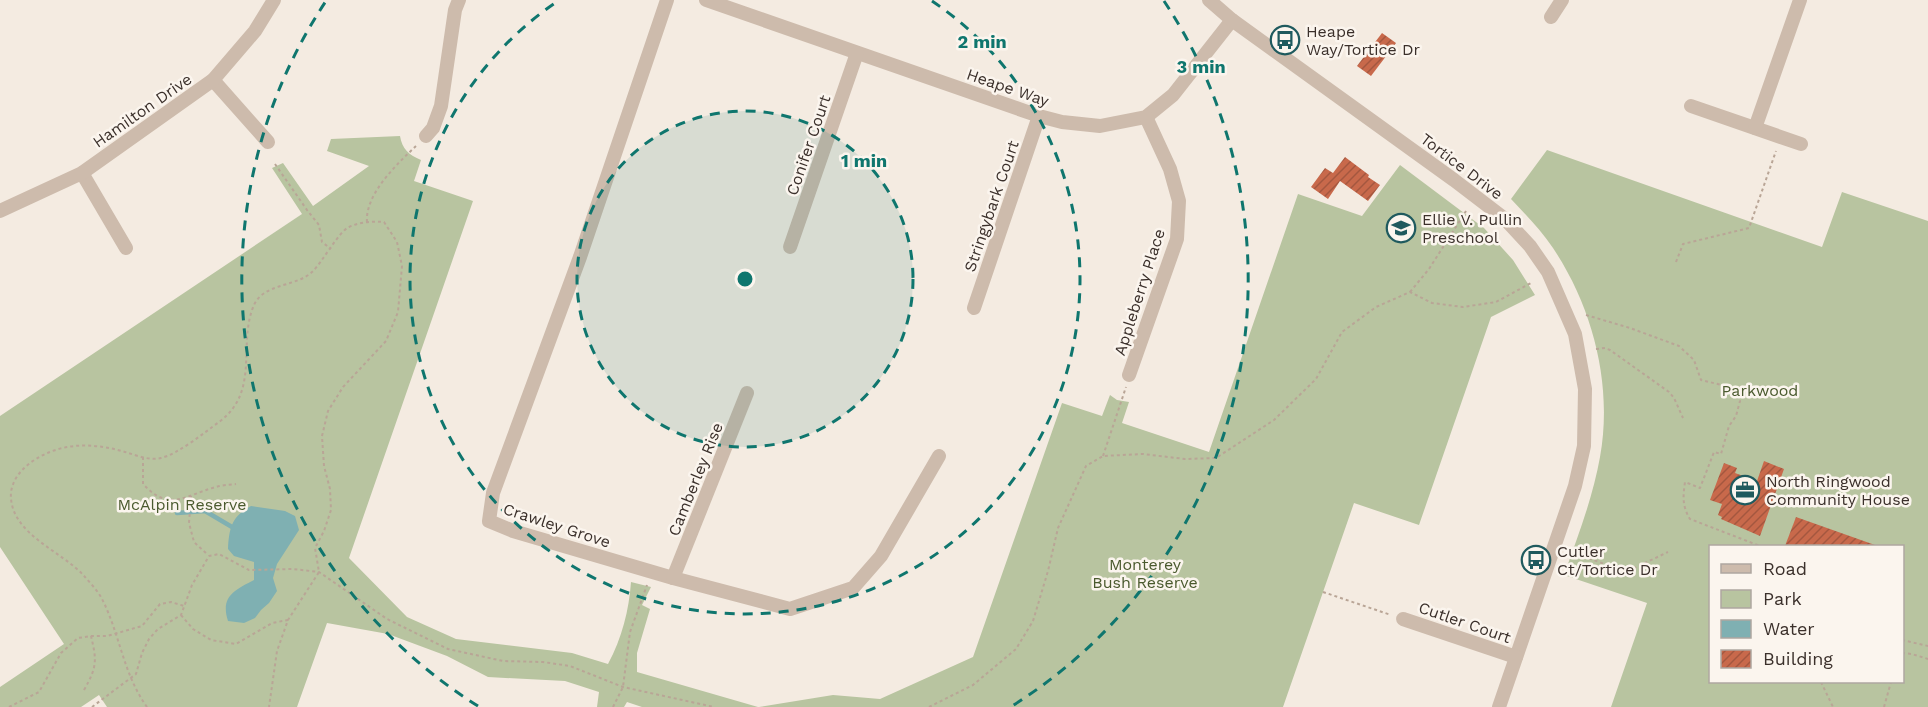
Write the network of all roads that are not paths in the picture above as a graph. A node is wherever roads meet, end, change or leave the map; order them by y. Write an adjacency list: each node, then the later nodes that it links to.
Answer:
1 (273, 0): 11 (street, Hamilton Drive)
2 (459, 0): 16 (street)
3 (667, 0): 27 (street, Crawley Grove)
4 (706, 0): 10 (street, Heape Way)
5 (1209, 0): 9 (street, Tortice Drive)
6 (1562, 0): 8 (street)
7 (1800, 0): 15 (street)
8 (1551, 18)
9 (1232, 20): 14 (street, Heape Way); 29 (street, Tortice Drive)
10 (857, 52): 13 (street, Heape Way); 21 (street, Conifer Court)
11 (213, 80): 17 (street); 19 (street, Hamilton Drive)
12 (1691, 106): 15 (street)
13 (1040, 116): 14 (street, Heape Way); 23 (street, Stringybark Court)
14 (1146, 117): 24 (street, Appleberry Place)
15 (1755, 128): 18 (street)
16 (426, 136)
17 (268, 142)
18 (1801, 144)
19 (82, 173): 20 (street, Hamilton Drive); 22 (street)
20 (0, 211)
21 (790, 247)
22 (126, 248)
23 (974, 308)
24 (1129, 375)
25 (747, 393): 27 (street, Camberley Rise)
26 (939, 456): 27 (street, Crawley Grove)
27 (674, 578)
28 (1403, 619): 29 (street, Cutler Court)
29 (1516, 657): 30 (street, Tortice Drive)
30 (1499, 707)

